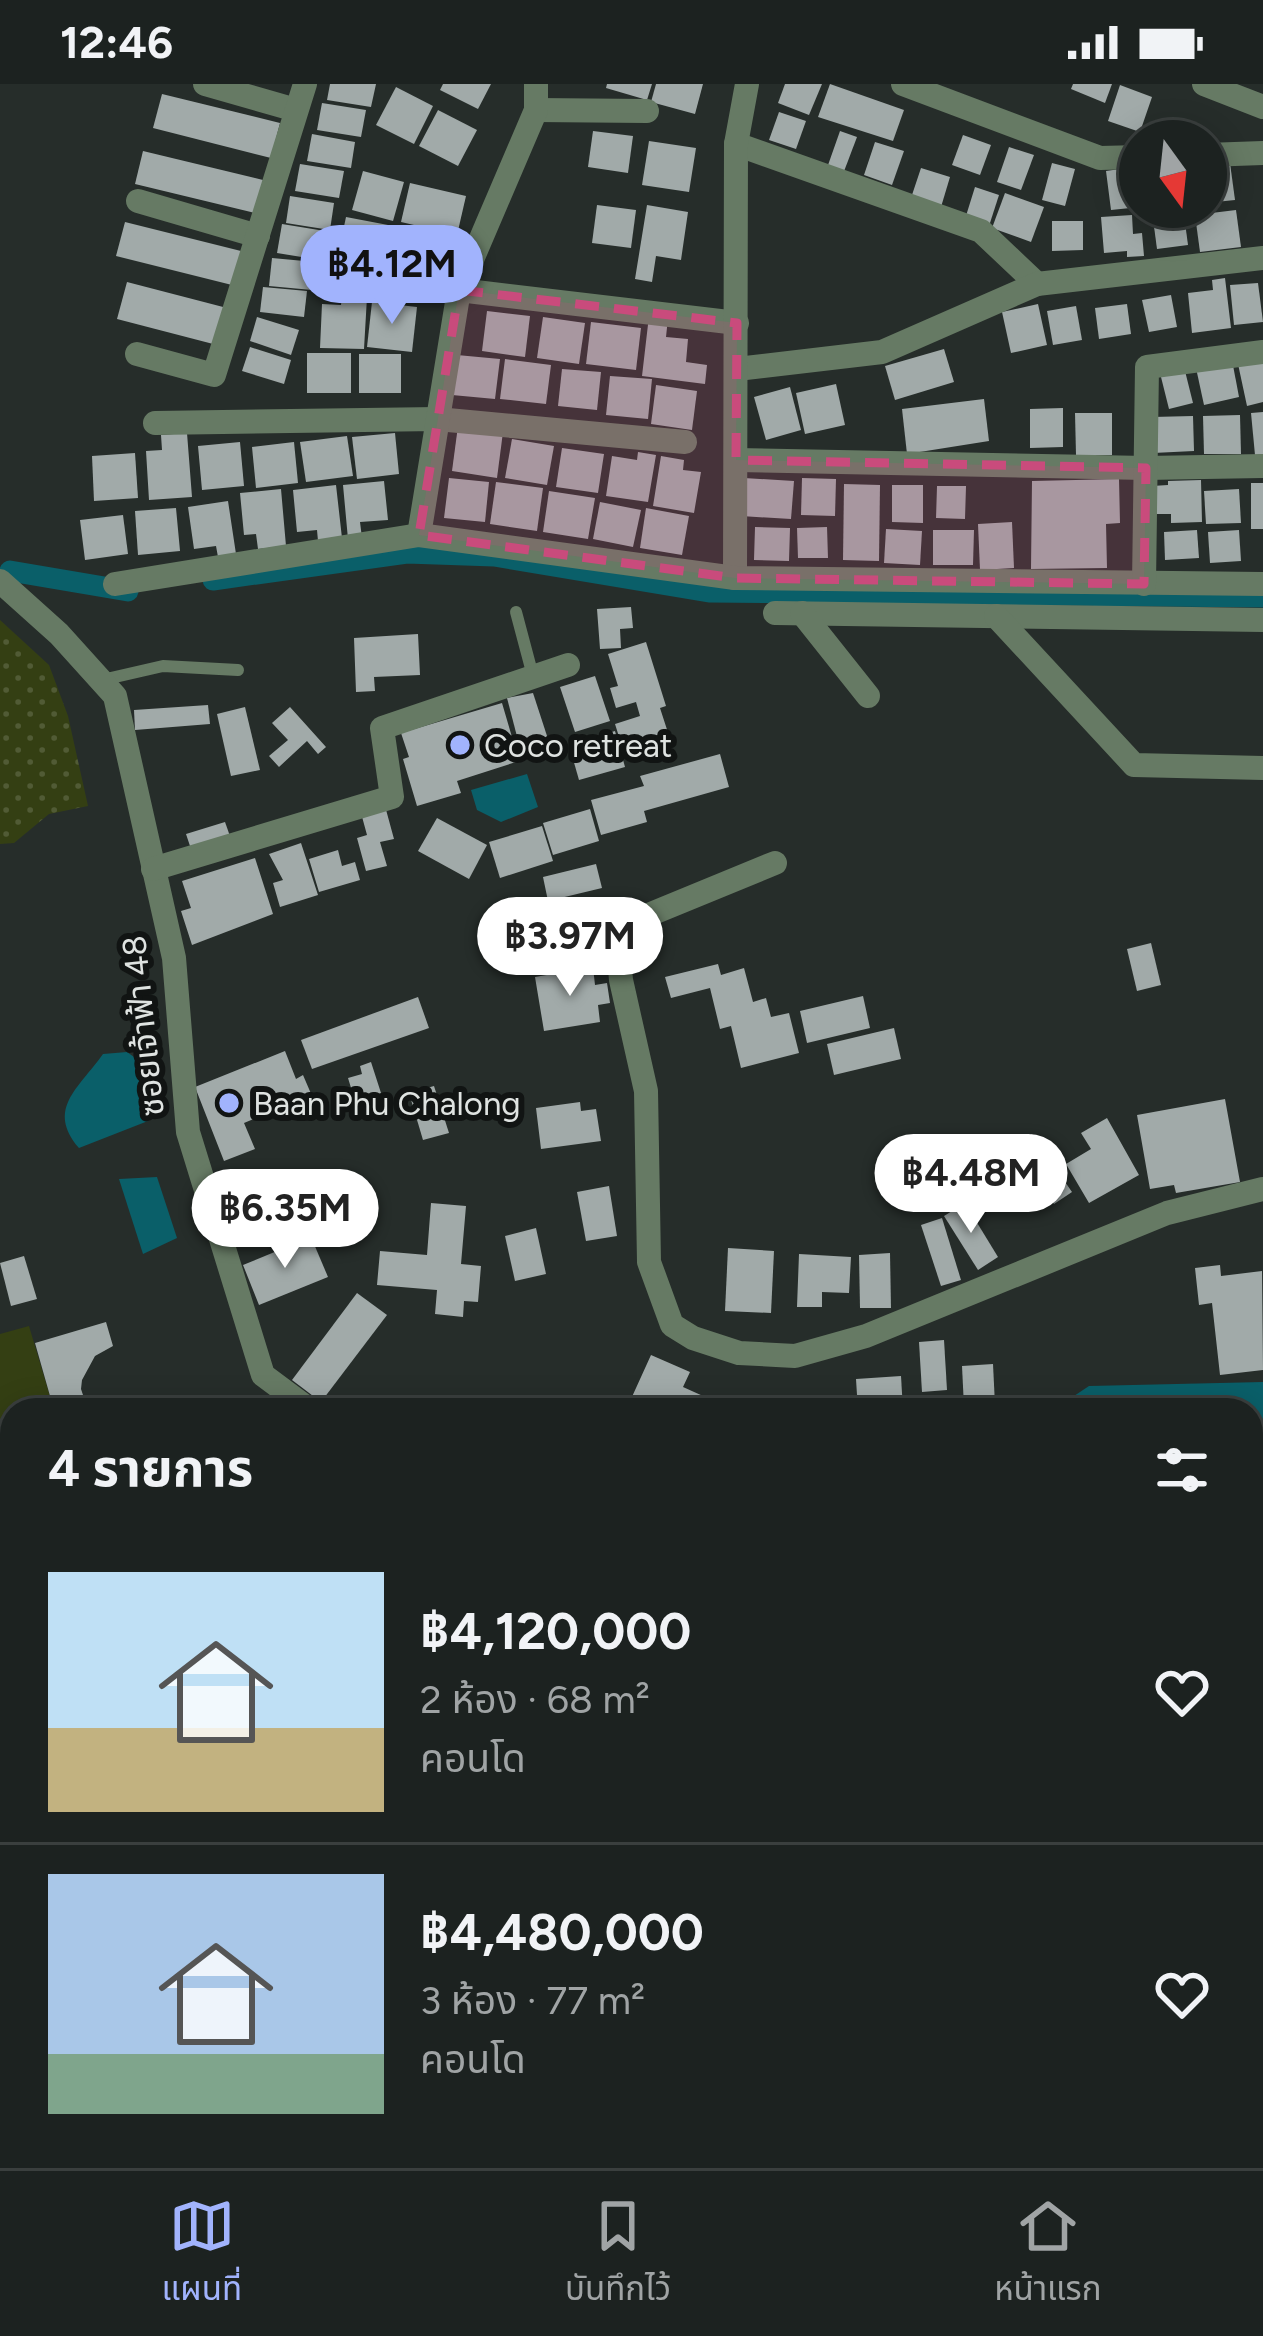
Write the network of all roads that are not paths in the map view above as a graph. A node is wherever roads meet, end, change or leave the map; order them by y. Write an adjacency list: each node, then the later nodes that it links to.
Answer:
1 (206, 84): 8 (street)
2 (305, 84): 8 (street)
3 (536, 84): 9 (street)
4 (747, 84): 11 (street)
5 (903, 84): 14 (street)
6 (1204, 84): 7 (street)
7 (1263, 107)
8 (296, 110): 16 (street)
9 (536, 110): 10 (street); 20 (street)
10 (647, 111)
11 (736, 144): 19 (street); 21 (street)
12 (1263, 153): 13 (street)
13 (1227, 154)
14 (1119, 158)
15 (138, 201): 16 (street)
16 (258, 236): 23 (street)
17 (1263, 258): 19 (street)
18 (357, 282): 20 (street)
19 (1037, 284): 24 (street)
20 (459, 290): 21 (street); 25 (street)
21 (737, 323): 24 (street)
22 (1263, 352): 30 (street)
23 (136, 354)
24 (737, 369): 28 (street)
25 (437, 419): 26 (street); 27 (street); 31 (street)
26 (155, 423)
27 (685, 442)
28 (736, 460): 30 (street); 32 (street)
29 (1263, 466): 30 (street)
30 (1146, 468): 35 (street)
31 (419, 535): 32 (street); 34 (street)
32 (735, 578): 35 (street)
33 (0, 581): 45 (street, ซอยเจ้าฟ้า 48)
34 (115, 584)
35 (1144, 584): 36 (street)
36 (1263, 584)
37 (516, 612): 44 (lane)
38 (776, 613): 39 (street)
39 (802, 614): 40 (street); 46 (street)
40 (996, 616): 41 (street); 47 (street)
41 (1263, 620)
42 (568, 665): 44 (street)
43 (238, 670): 45 (lane)
44 (533, 677): 49 (street)
45 (101, 680): 49 (street, ซอยเจ้าฟ้า 48)
46 (868, 696)
47 (1263, 768)
48 (775, 863): 50 (street)
49 (153, 869): 51 (street, ซอยเจ้าฟ้า 48)
50 (1263, 1189)
51 (294, 1398)

